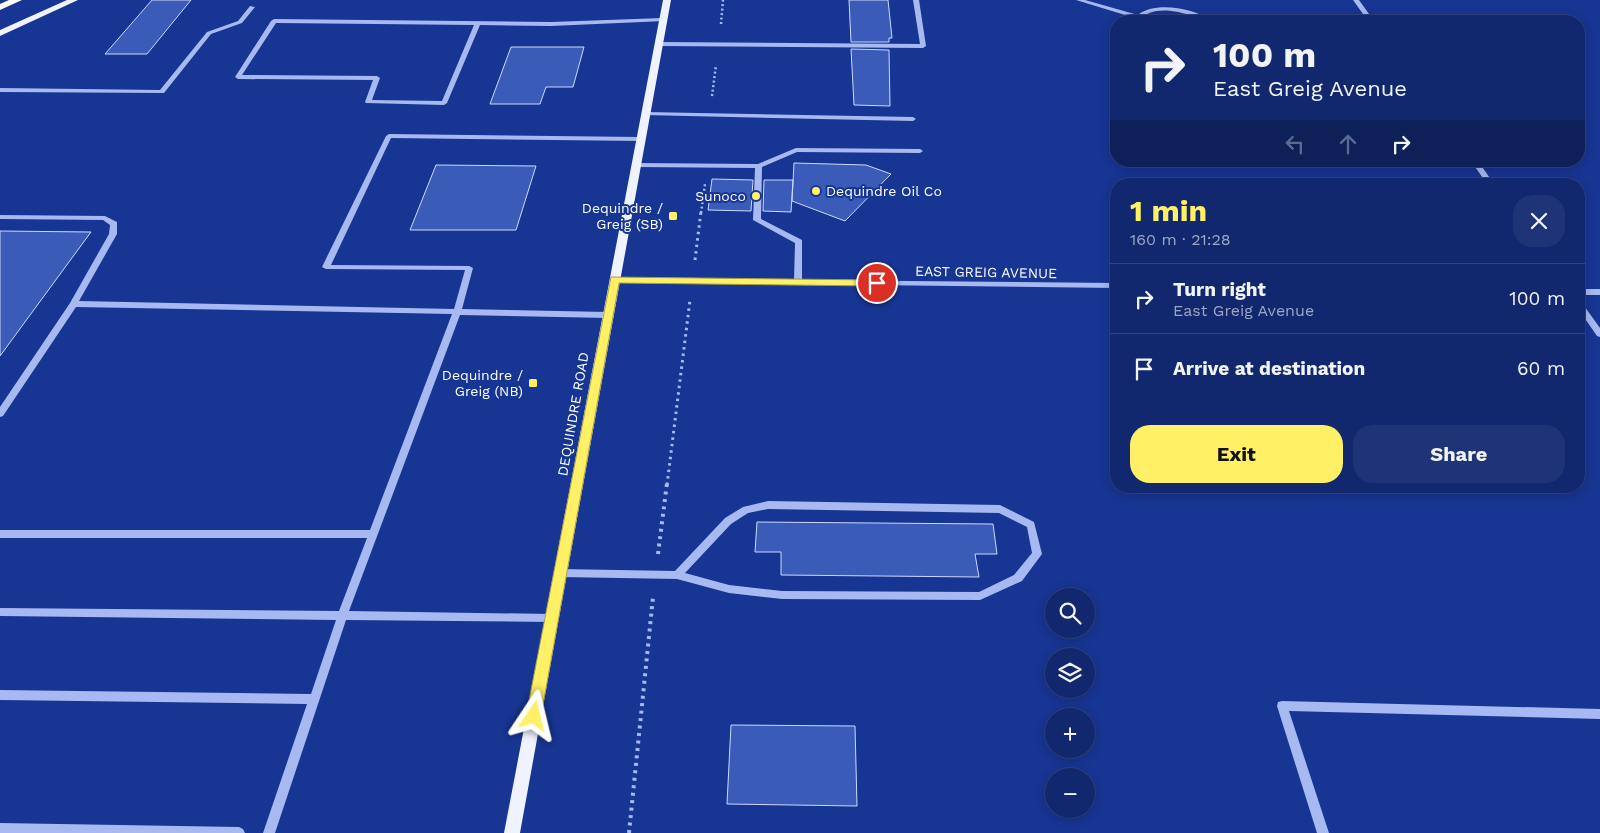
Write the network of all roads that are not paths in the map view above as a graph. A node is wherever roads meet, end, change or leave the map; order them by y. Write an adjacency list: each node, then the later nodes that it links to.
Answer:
1 (17, 0): 7 (highway)
2 (74, 0): 15 (main road)
3 (667, 0): 13 (main road, DEQUINDRE ROAD)
4 (916, 0): 16 (street)
5 (1079, 0): 9 (street)
6 (1356, 0): 12 (street)
7 (0, 7)
8 (252, 7): 17 (street)
9 (1125, 15)
10 (1143, 15): 11 (lane)
11 (1196, 15)
12 (1367, 15)
13 (663, 20): 14 (street); 16 (main road, DEQUINDRE ROAD)
14 (477, 24): 14 (street)
15 (0, 33)
16 (659, 44): 18 (main road, DEQUINDRE ROAD)
17 (0, 90)
18 (646, 114): 19 (street); 20 (main road, DEQUINDRE ROAD)
19 (913, 119)
20 (641, 139): 22 (main road, DEQUINDRE ROAD); 33 (street)
21 (920, 152): 23 (lane)
22 (636, 165): 23 (street); 27 (main road, DEQUINDRE ROAD)
23 (760, 166): 28 (street)
24 (1478, 167): 25 (street)
25 (1487, 178)
26 (0, 217): 32 (street)
27 (615, 280): 28 (street, EAST GREIG AVENUE); 35 (main road, DEQUINDRE ROAD)
28 (798, 282): 29 (street, EAST GREIG AVENUE)
29 (1110, 286)
30 (1585, 292): 31 (street)
31 (1600, 292)
32 (74, 304): 33 (street); 37 (street)
33 (457, 312): 35 (street); 39 (street)
34 (1585, 313): 36 (street)
35 (608, 315): 40 (main road, DEQUINDRE ROAD)
36 (1600, 334)
37 (0, 414)
38 (0, 534): 39 (street)
39 (373, 534): 43 (street)
40 (560, 573): 41 (street); 44 (main road, DEQUINDRE ROAD)
41 (677, 576): 41 (street)
42 (0, 612): 43 (lane)
43 (343, 615): 44 (lane); 46 (street)
44 (552, 618): 51 (main road, DEQUINDRE ROAD)
45 (0, 695): 46 (street)
46 (314, 699): 50 (street)
47 (1600, 714): 52 (street)
48 (0, 829): 49 (street)
49 (239, 833)
50 (269, 833)
51 (512, 833)
52 (1323, 833)

